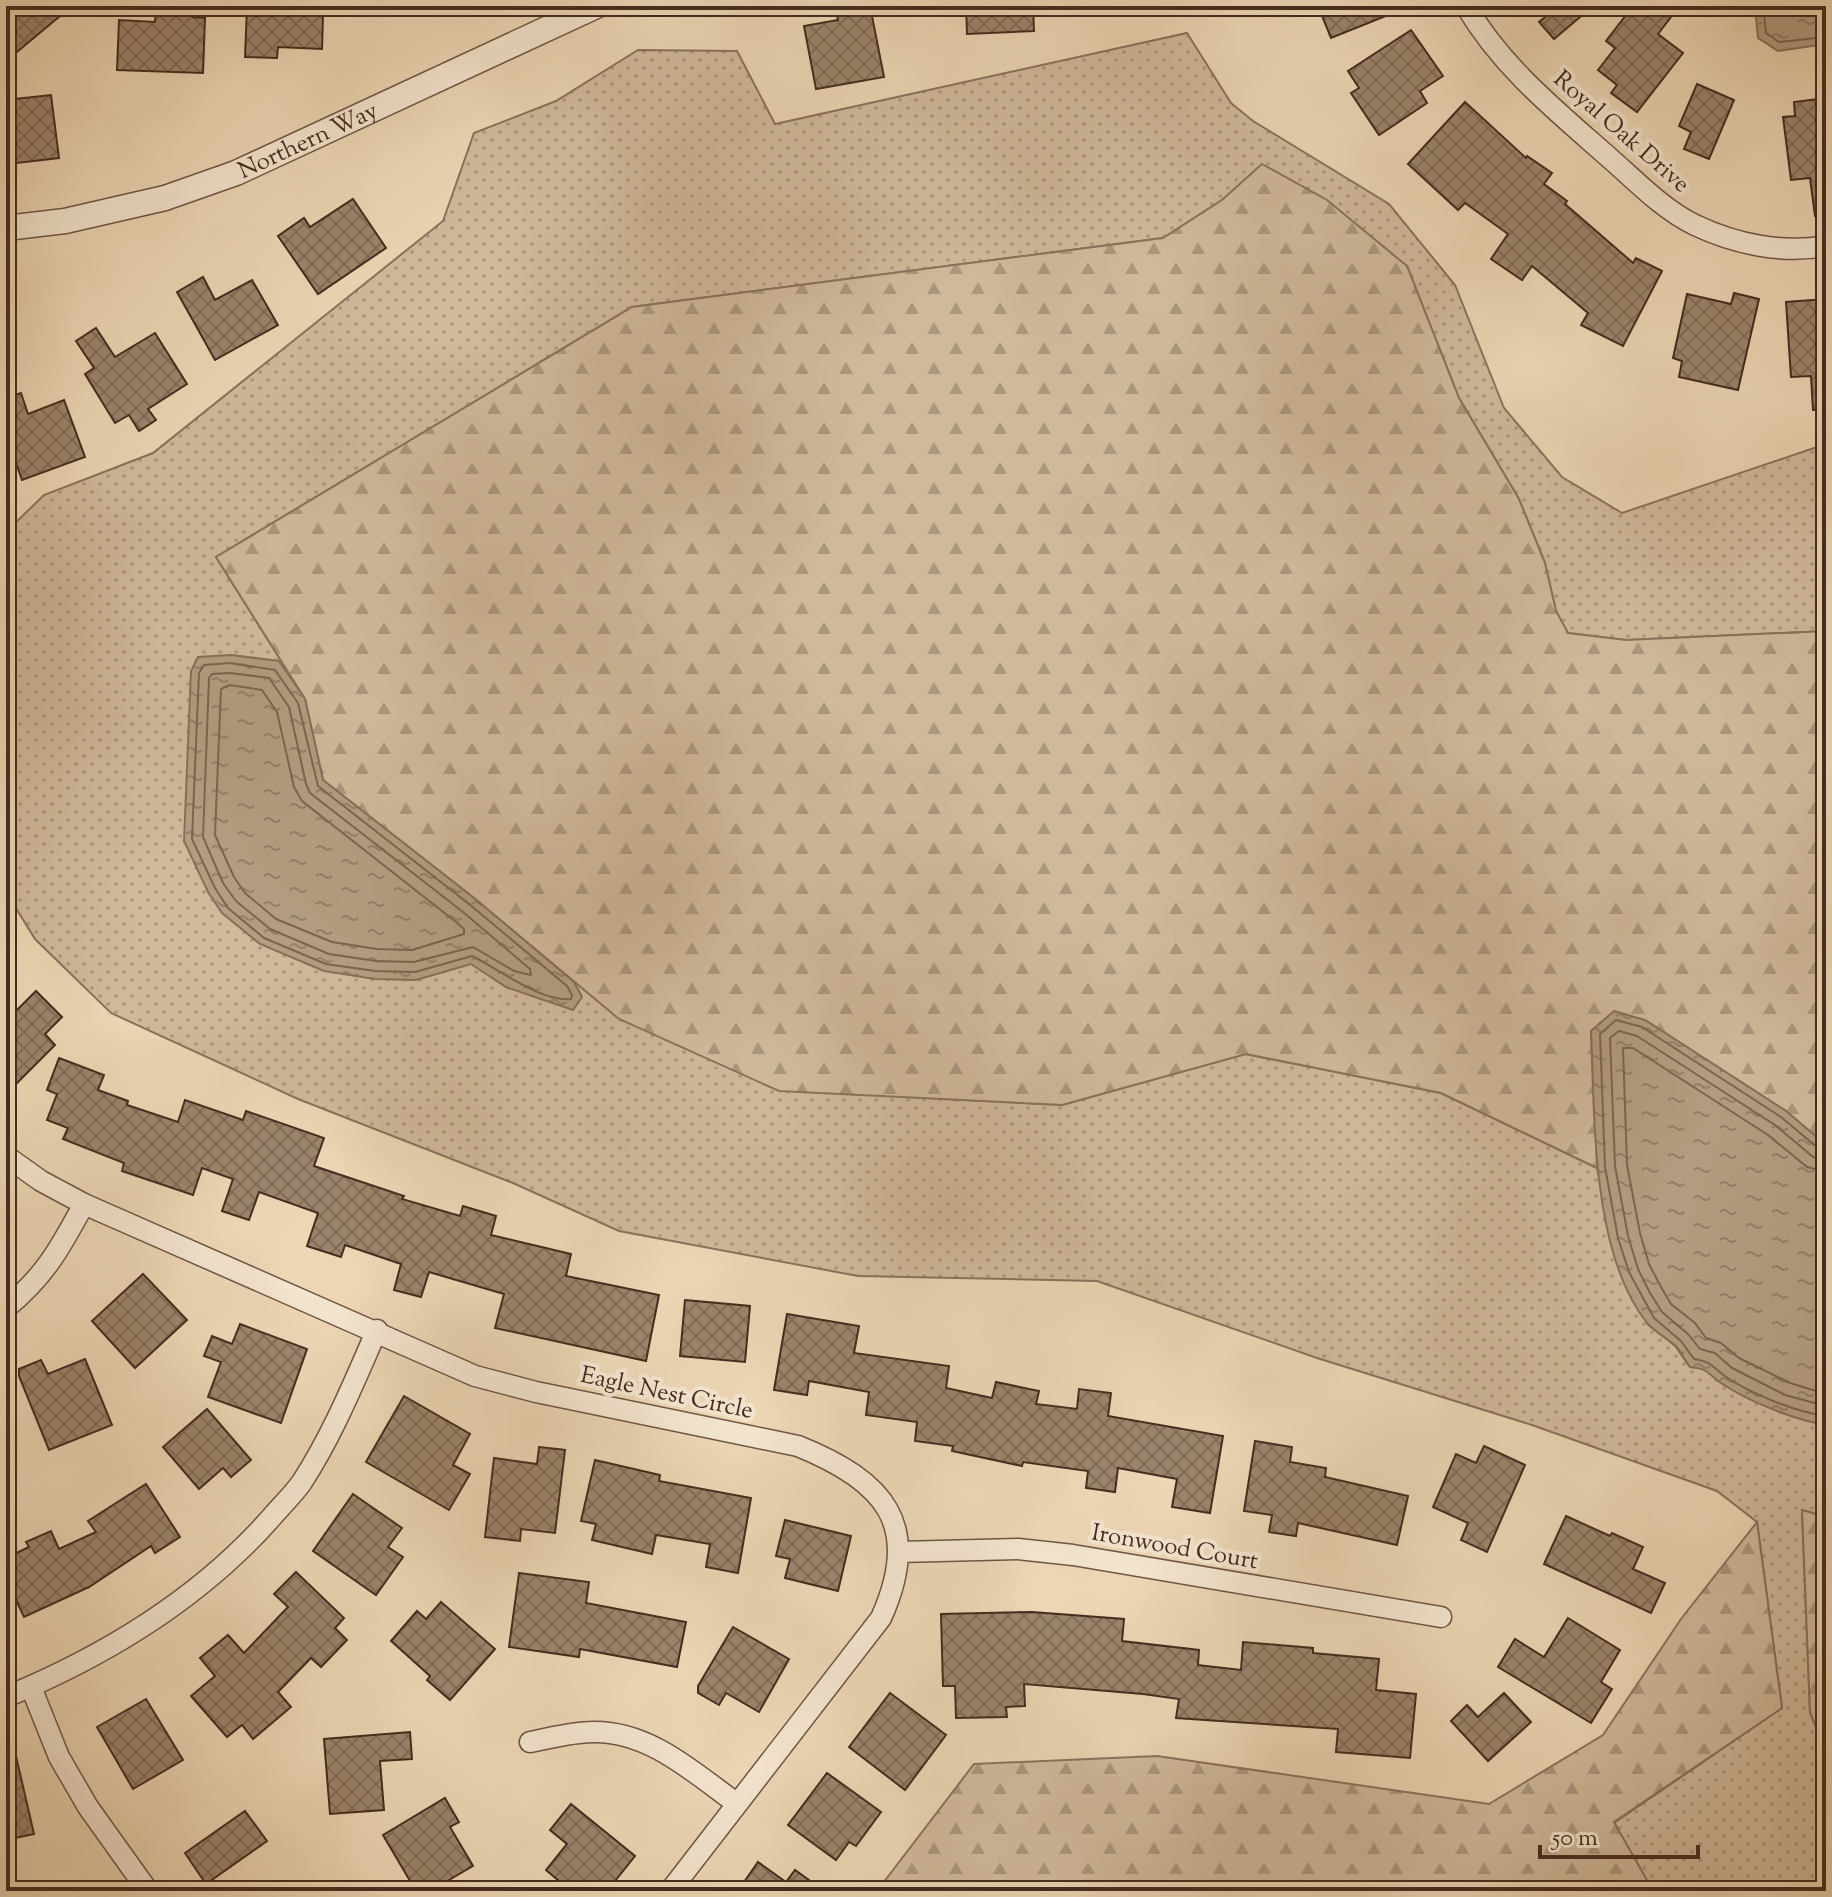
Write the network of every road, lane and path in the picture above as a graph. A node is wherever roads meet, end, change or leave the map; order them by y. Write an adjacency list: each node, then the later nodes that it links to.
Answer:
1 (596, 6): 3 (street, Northern Way)
2 (1466, 6): 4 (street, Royal Oak Drive)
3 (6, 228)
4 (1826, 246)
5 (6, 1156): 6 (street, Eagle Nest Circle)
6 (84, 1204): 7 (street); 8 (street, Eagle Nest Circle)
7 (6, 1308)
8 (377, 1330): 9 (street, Eagle Nest Circle); 11 (street)
9 (899, 1552): 10 (street, Ironwood Court); 14 (street, Eagle Nest Circle)
10 (1441, 1617)
11 (31, 1687): 12 (street); 15 (street)
12 (6, 1697)
13 (530, 1742): 14 (street)
14 (736, 1803): 16 (street, Eagle Nest Circle)
15 (148, 1891)
16 (670, 1891)

